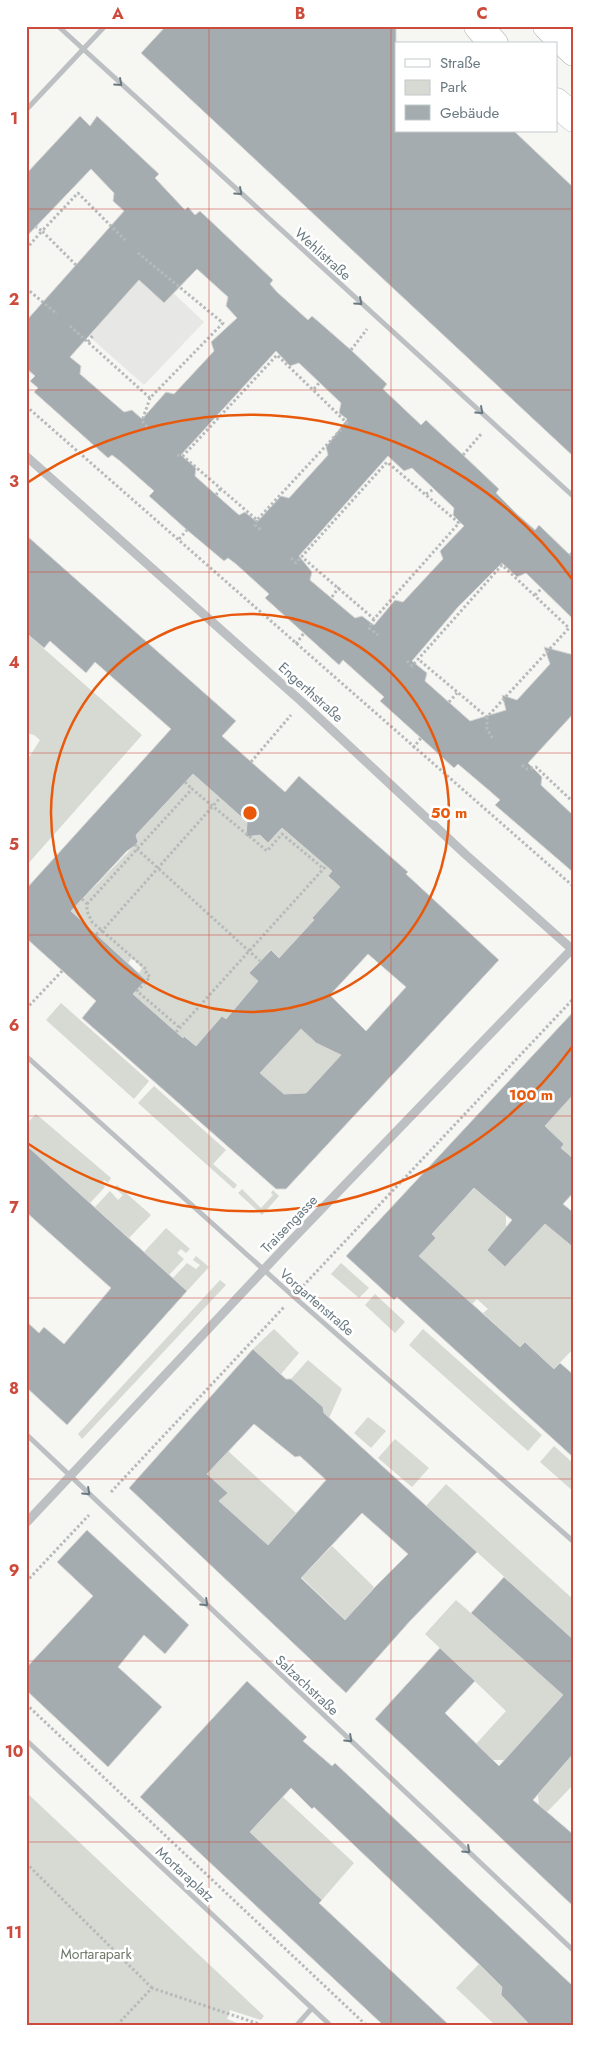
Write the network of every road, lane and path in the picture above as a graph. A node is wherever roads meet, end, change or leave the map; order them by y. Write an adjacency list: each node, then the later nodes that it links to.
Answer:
1 (58, 26): 6 (street, Wehlistraße)
2 (105, 26): 6 (street)
3 (478, 26): 5 (main road)
4 (547, 26): 7 (main road)
5 (492, 42)
6 (83, 50): 9 (street); 19 (street, Wehlistraße, one-way to 19)
7 (574, 52)
8 (558, 104): 10 (main road)
9 (26, 110)
10 (574, 118)
11 (36, 227): 12 (path)
12 (42, 231): 13 (path); 14 (path); 16 (path)
13 (125, 240)
14 (26, 249)
15 (137, 252): 26 (path)
16 (76, 265)
17 (26, 288): 18 (path)
18 (57, 314)
19 (376, 317): 23 (path); 28 (street, Wehlistraße, one-way to 28)
20 (70, 326): 22 (path)
21 (94, 334): 22 (path)
22 (88, 342): 26 (path)
23 (350, 350)
24 (320, 383): 25 (path)
25 (314, 389): 33 (path); 39 (path)
26 (150, 398): 29 (path)
27 (26, 406): 42 (path)
28 (491, 421): 31 (path); 38 (street, Wehlistraße)
29 (147, 427)
30 (177, 455): 33 (path)
31 (463, 455)
32 (26, 456): 58 (street, Engerthstraße)
33 (184, 456): 34 (path)
34 (221, 488): 36 (path); 39 (path)
35 (434, 489): 37 (path)
36 (216, 494)
37 (426, 494): 45 (path); 51 (path)
38 (574, 497)
39 (257, 520): 41 (path)
40 (187, 530): 42 (path)
41 (262, 531)
42 (179, 539): 54 (path)
43 (574, 551): 44 (path)
44 (570, 555)
45 (302, 557): 46 (path); 47 (path)
46 (292, 558)
47 (339, 587): 50 (path); 51 (path)
48 (542, 589): 49 (path)
49 (535, 595): 55 (path); 60 (path)
50 (332, 597)
51 (374, 618): 53 (path)
52 (304, 633): 54 (path)
53 (378, 636)
54 (296, 644): 63 (path)
55 (418, 659): 56 (path); 57 (path)
56 (407, 661)
57 (456, 692): 59 (path); 60 (path)
58 (302, 702): 64 (path); 79 (street, Engerthstraße)
59 (449, 702)
60 (487, 717): 62 (path)
61 (420, 738): 63 (path)
62 (493, 739)
63 (414, 748): 74 (path)
64 (251, 762)
65 (522, 764): 69 (path)
66 (185, 782): 67 (path)
67 (192, 789): 70 (path); 72 (path)
68 (220, 798): 70 (path)
69 (574, 798)
70 (213, 806): 73 (path); 80 (path)
71 (135, 844): 72 (path)
72 (138, 849): 73 (path); 76 (path)
73 (159, 868): 77 (path); 80 (path)
74 (574, 887)
75 (82, 899): 76 (path)
76 (87, 904): 77 (path)
77 (104, 930): 78 (path); 84 (path)
78 (96, 934)
79 (573, 949): 87 (street, Traisengasse)
80 (249, 950): 81 (path); 84 (path)
81 (260, 961)
82 (62, 970): 83 (path)
83 (26, 1009)
84 (180, 1028): 85 (path)
85 (176, 1032)
86 (26, 1056): 87 (street, Vorgartenstraße)
87 (264, 1270): 89 (street, Traisengasse); 91 (street, Vorgartenstraße)
88 (26, 1434): 89 (street, Salzachstraße)
89 (70, 1476): 90 (street, Traisengasse); 95 (street, Salzachstraße, one-way to 95)
90 (26, 1523)
91 (574, 1542)
92 (26, 1704): 102 (path)
93 (26, 1740): 97 (street, Mortaraplatz)
94 (26, 1863): 96 (path)
95 (574, 1951)
96 (152, 1988): 98 (path); 99 (path)
97 (312, 2008): 100 (street); 101 (street, Mortaraplatz)
98 (117, 2025)
99 (262, 2025)
100 (297, 2025)
101 (330, 2025)
102 (366, 2025)

